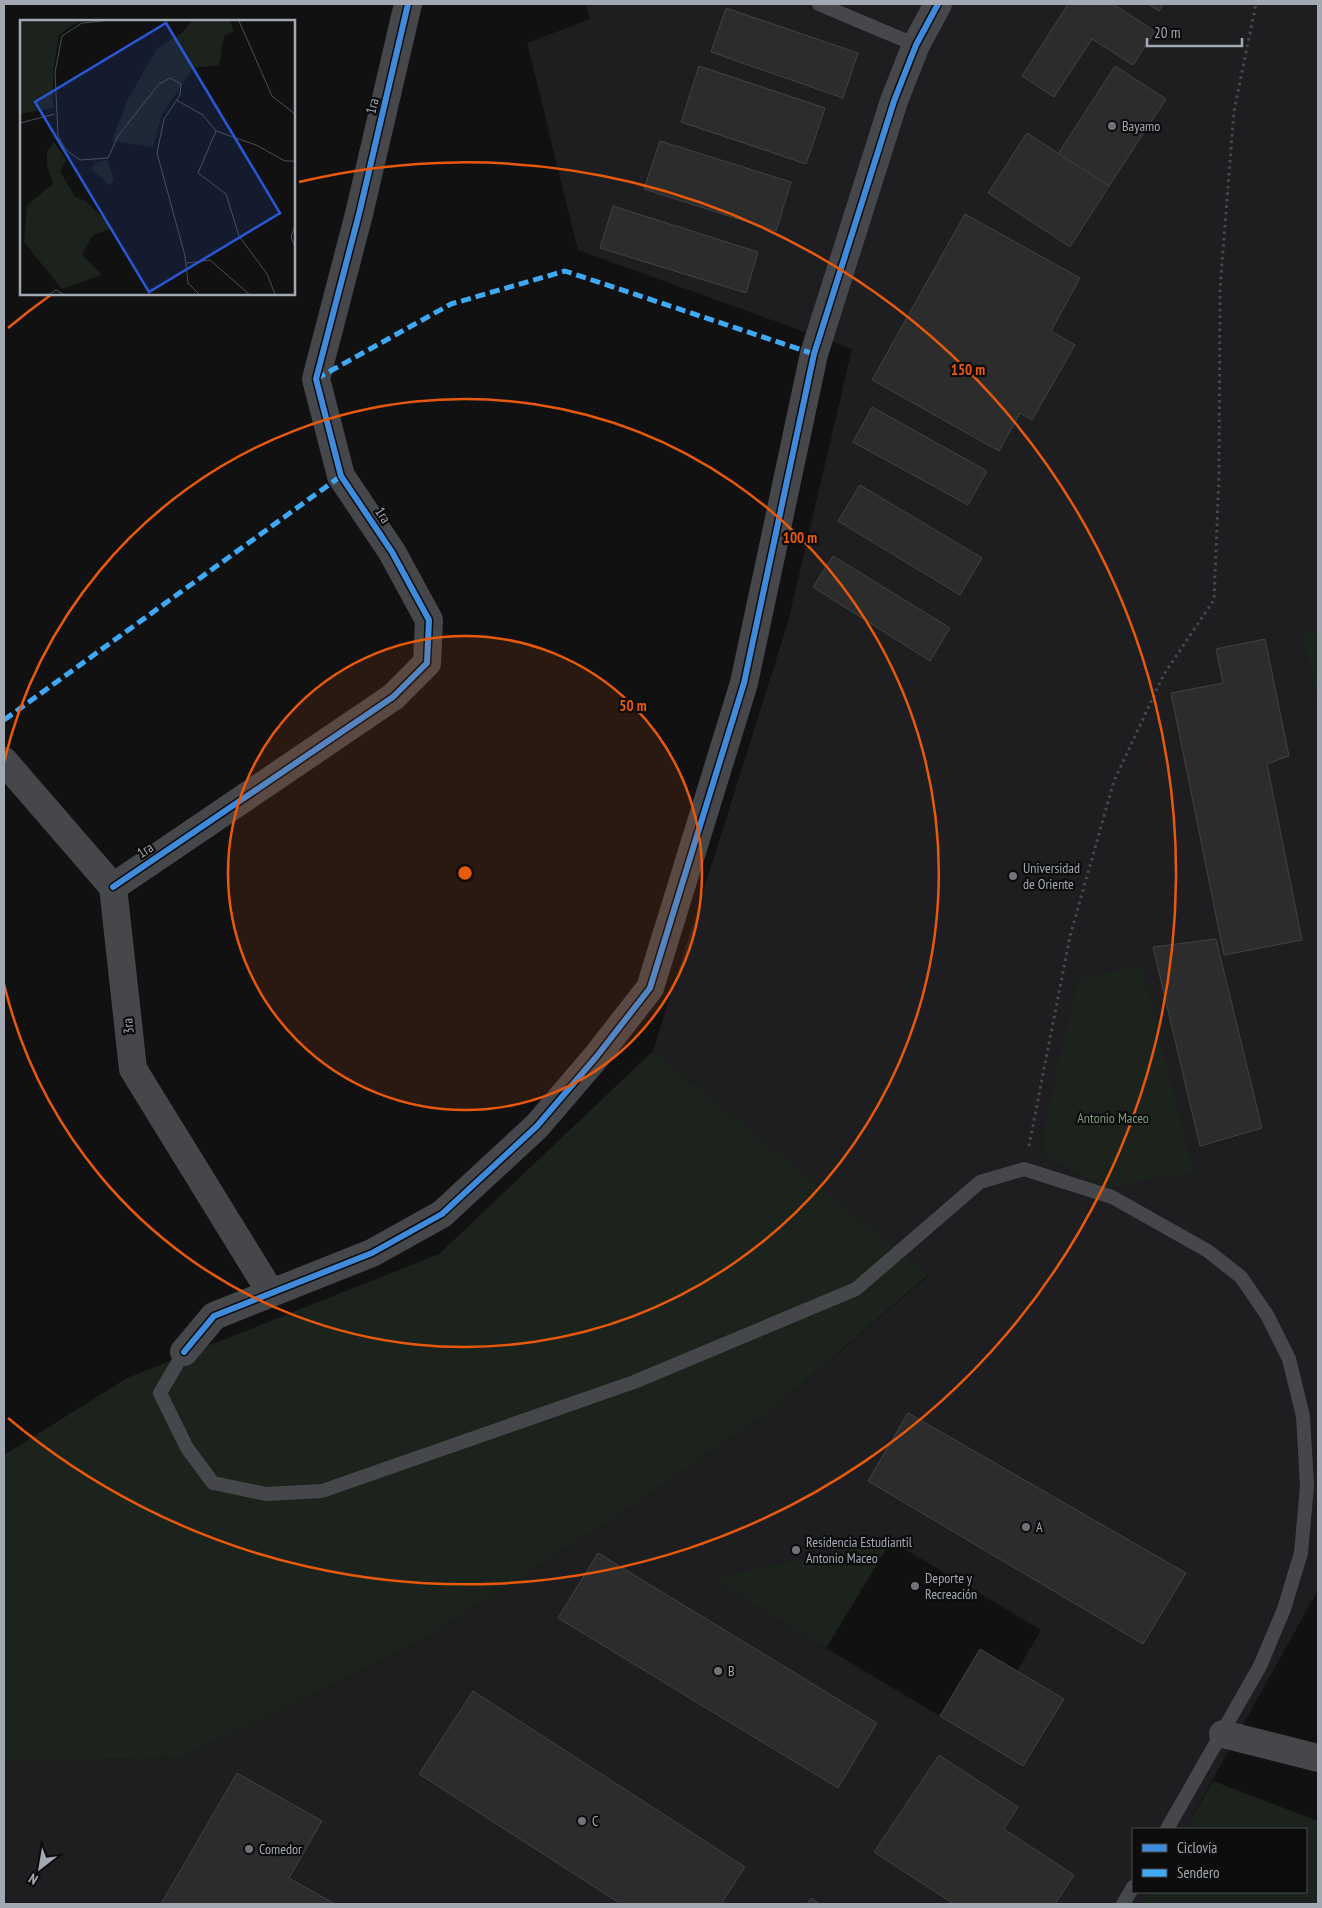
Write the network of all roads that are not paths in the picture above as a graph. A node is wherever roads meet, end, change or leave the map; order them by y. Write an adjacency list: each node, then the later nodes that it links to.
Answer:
1 (408, 4): 6 (street, 1ra)
2 (819, 4): 4 (lane)
3 (938, 4): 4 (street)
4 (916, 44): 7 (street)
5 (4, 760): 6 (street)
6 (113, 887): 7 (street, 3ra)
7 (271, 1293): 8 (street)
8 (184, 1352): 9 (lane)
9 (1223, 1734): 10 (street); 11 (lane)
10 (1318, 1758)
11 (1168, 1828)
12 (1132, 1888): 13 (lane)
13 (1123, 1904)

